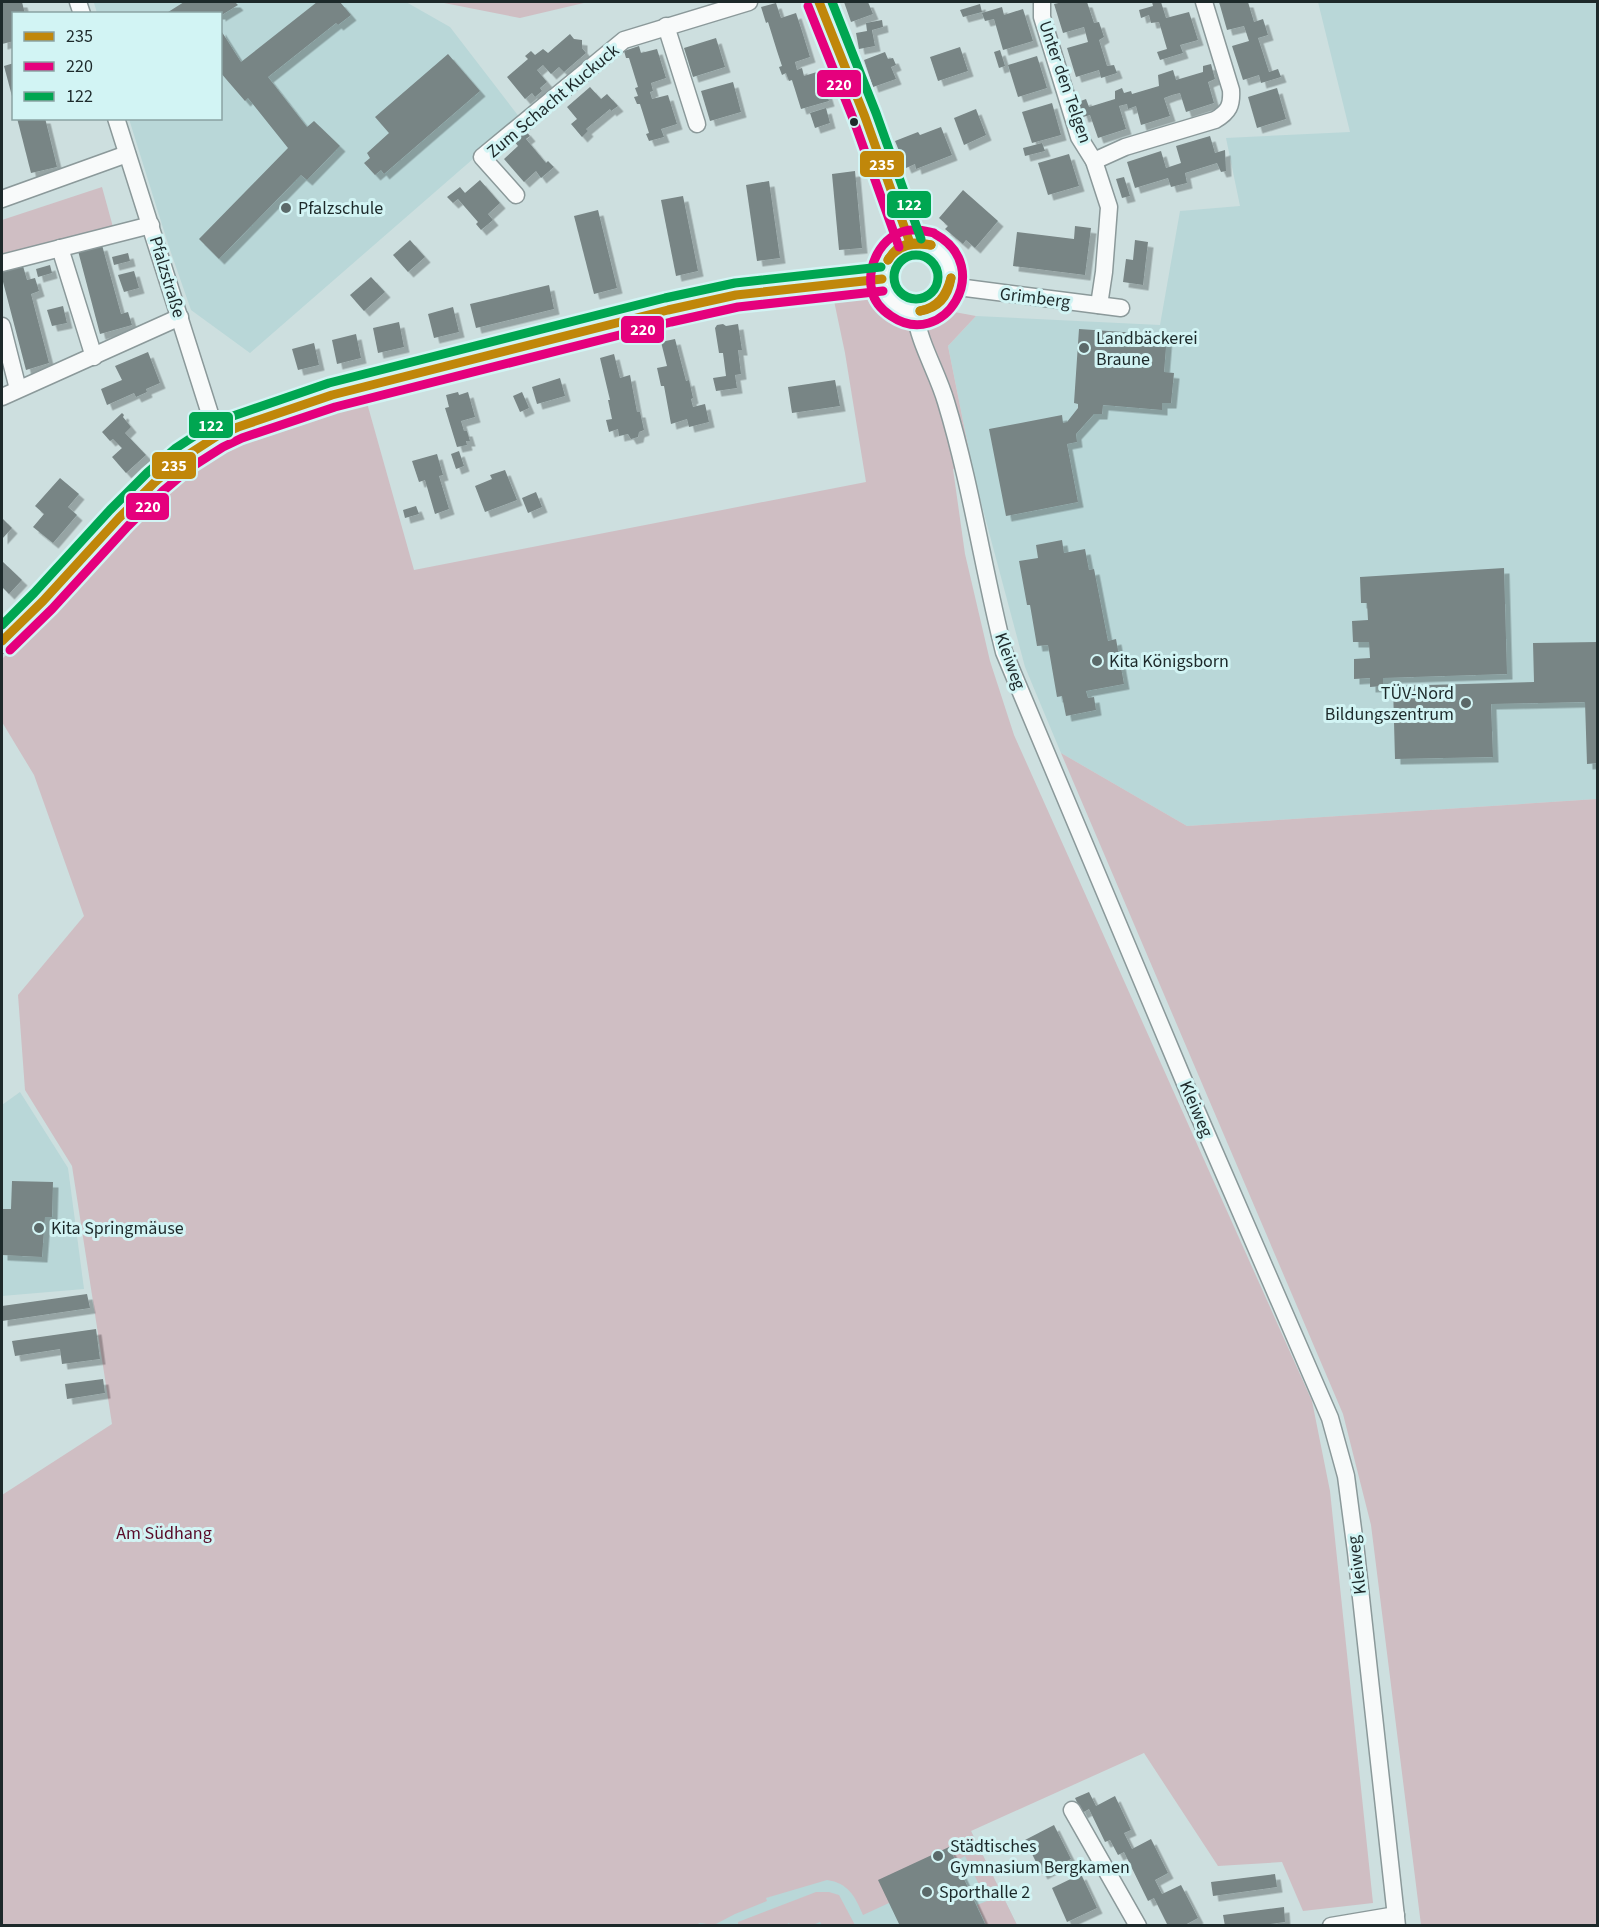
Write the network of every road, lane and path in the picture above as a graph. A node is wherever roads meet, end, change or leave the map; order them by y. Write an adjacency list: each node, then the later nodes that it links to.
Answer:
1 (749, 2): 5 (street, Zum Schacht Kuckuck)
2 (819, 2): 13 (main road)
3 (1042, 2): 9 (street, Unter den Telgen)
4 (1204, 2): 9 (street, Unter den Telgen)
5 (666, 26): 7 (street); 10 (street, Zum Schacht Kuckuck)
6 (117, 120): 8 (street, Pfalzstraße)
7 (697, 124)
8 (127, 154): 11 (street); 12 (street, Pfalzstraße)
9 (1094, 161): 18 (street, Unter den Telgen)
10 (516, 195)
11 (2, 199)
12 (151, 225): 14 (street); 21 (street, Pfalzstraße)
13 (910, 243): 16 (main road); 17 (main road)
14 (60, 248): 15 (street); 23 (street)
15 (2, 263)
16 (882, 279): 20 (main road); 26 (main road)
17 (950, 286): 18 (street, Grimberg); 20 (main road)
18 (1099, 305): 19 (street, Grimberg)
19 (1121, 308)
20 (915, 312): 29 (street, Kleiweg)
21 (180, 317): 23 (street); 26 (street, Pfalzstraße)
22 (2, 326): 24 (street)
23 (93, 357): 24 (street)
24 (18, 389): 25 (street)
25 (2, 397)
26 (217, 436): 27 (main road)
27 (2, 642)
28 (1072, 1810): 30 (street)
29 (1396, 1920): 31 (street)
30 (1138, 1926)
31 (1330, 1926)

